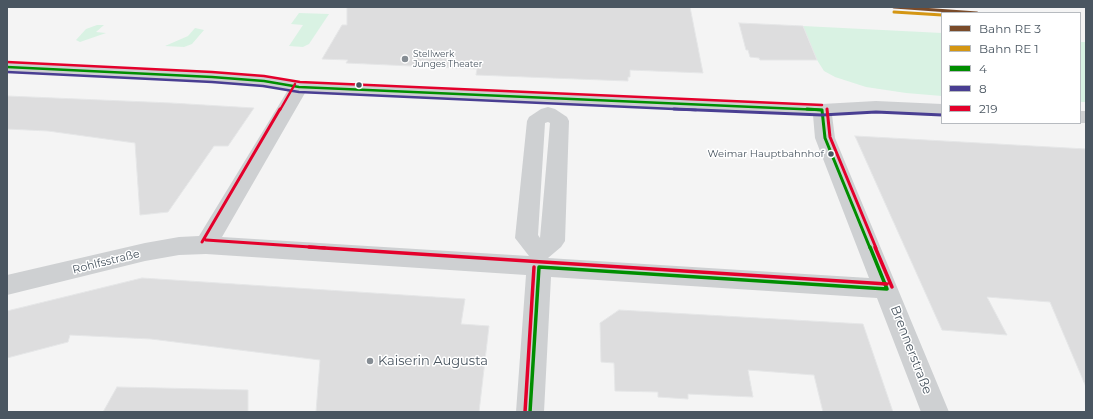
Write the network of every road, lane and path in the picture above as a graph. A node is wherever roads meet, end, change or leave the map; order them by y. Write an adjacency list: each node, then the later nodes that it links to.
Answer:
1 (7, 68): 2 (street)
2 (299, 87): 3 (street); 6 (street)
3 (822, 110): 4 (street); 9 (street, Brennerstraße)
4 (941, 110)
5 (548, 113): 5 (street)
6 (206, 245): 7 (street, Rohlfsstraße); 8 (street, Rohlfsstraße)
7 (539, 267): 9 (street, Rohlfsstraße); 10 (street)
8 (7, 285)
9 (887, 289): 11 (street, Brennerstraße)
10 (530, 412)
11 (935, 412)

